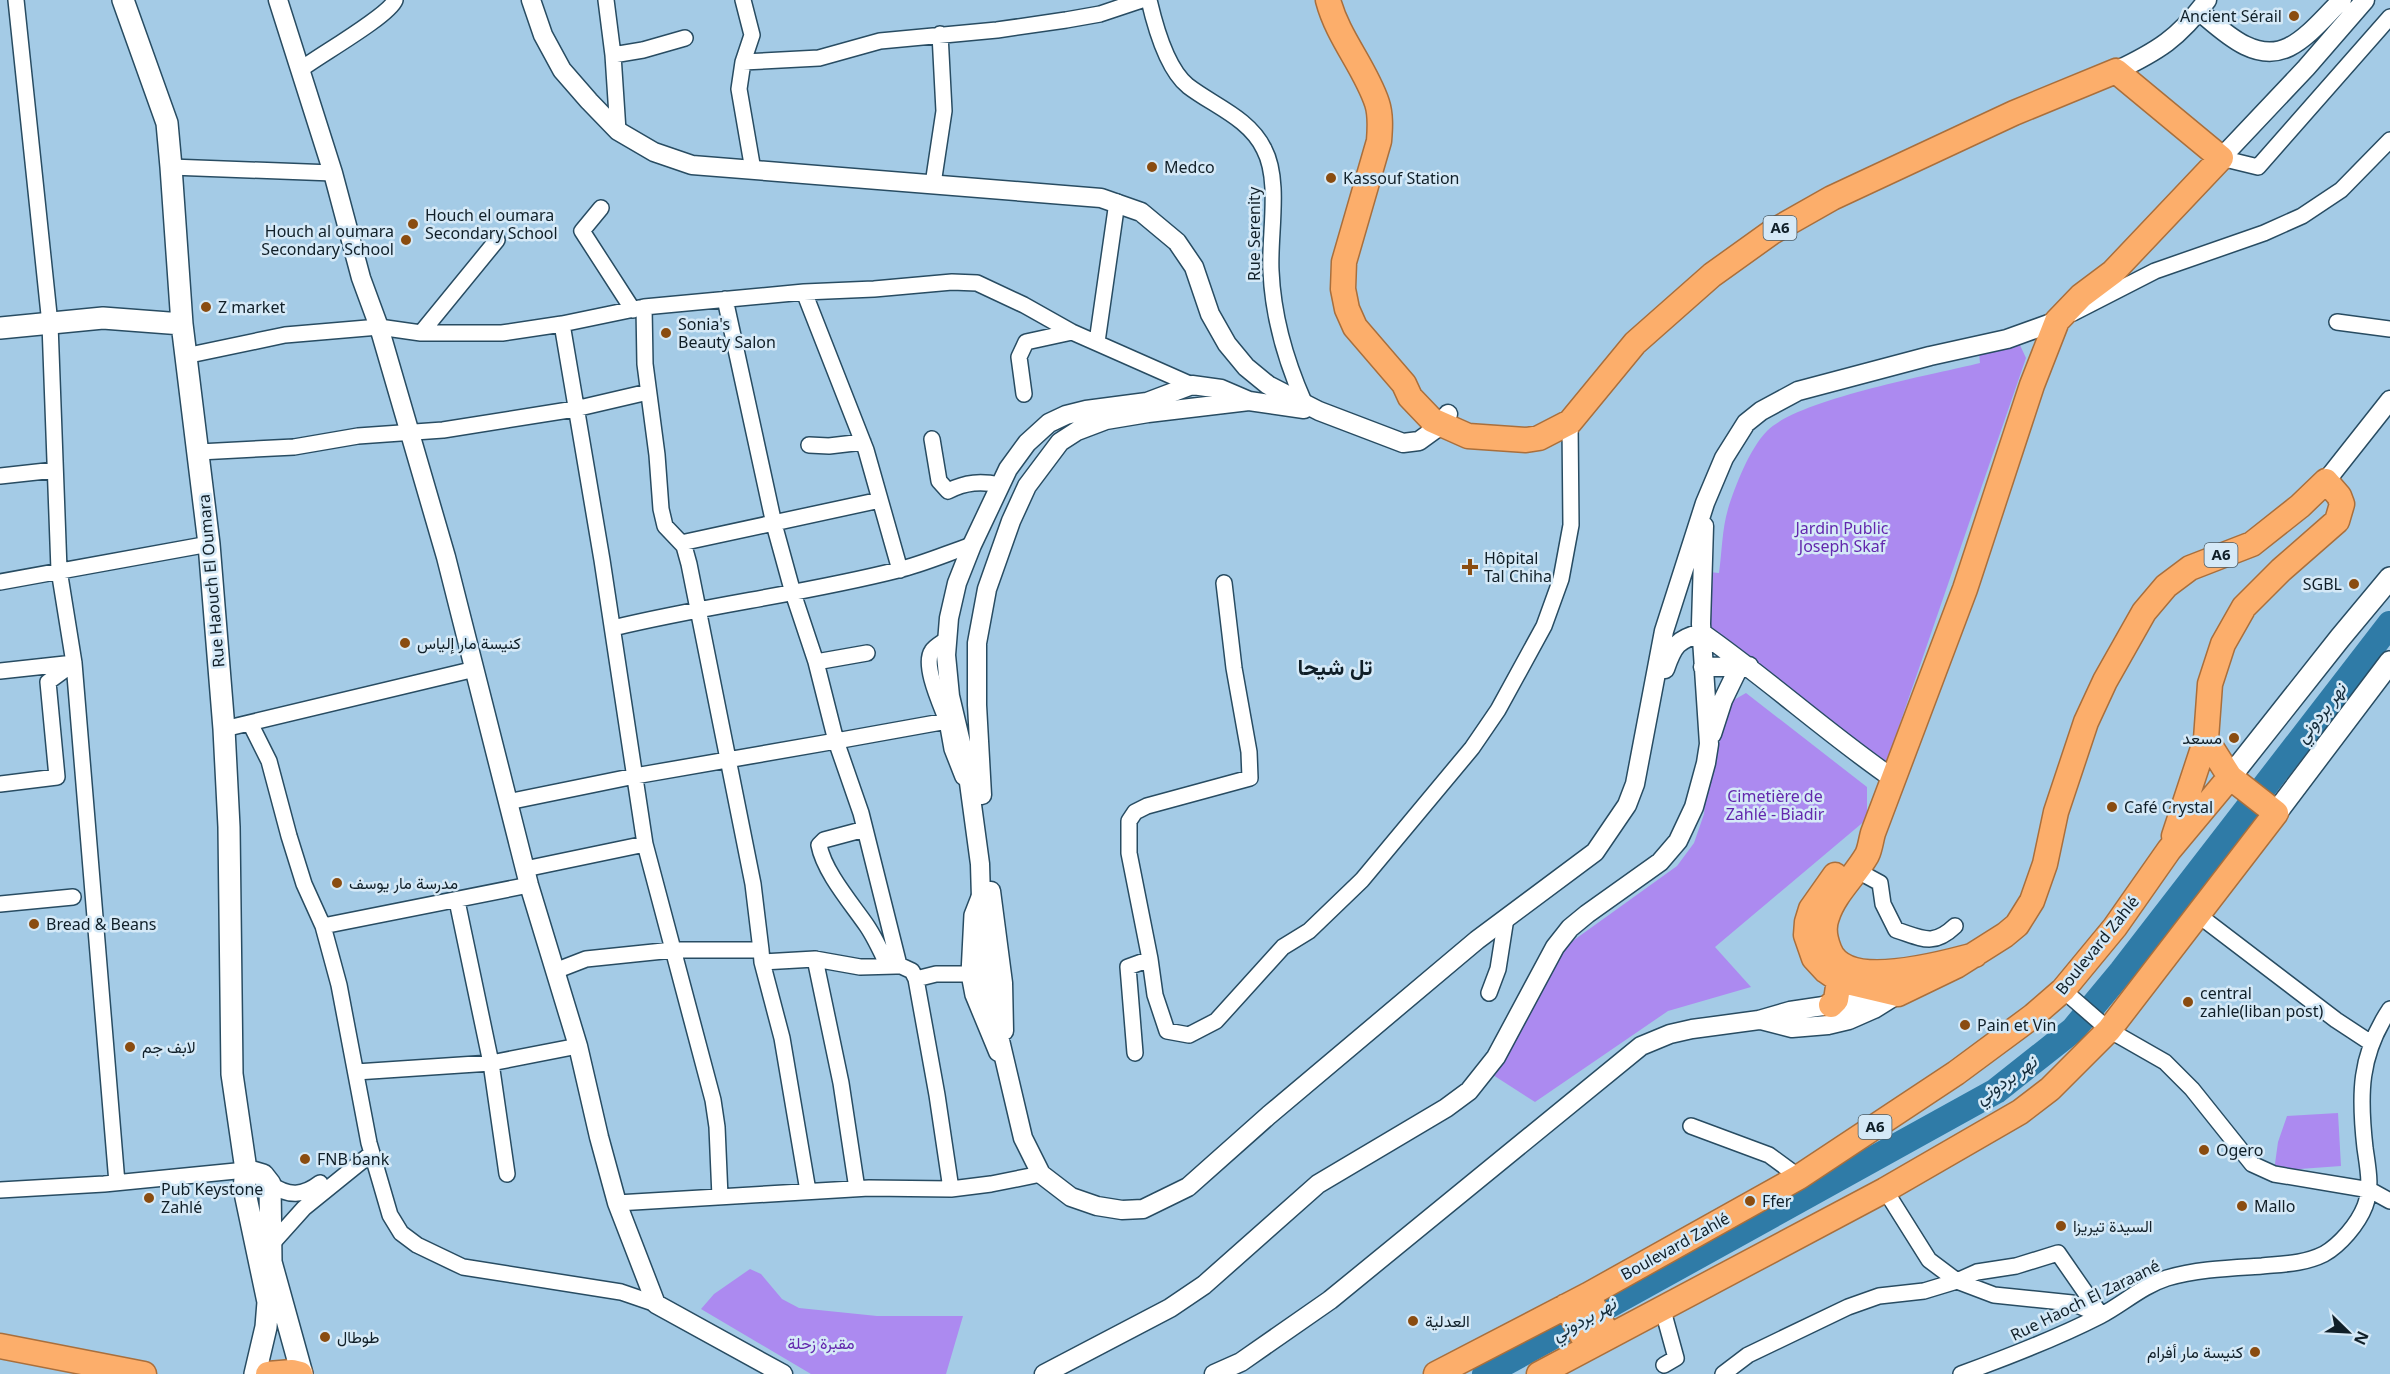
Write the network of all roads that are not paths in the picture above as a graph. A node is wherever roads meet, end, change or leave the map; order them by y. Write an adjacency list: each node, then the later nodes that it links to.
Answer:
1 (16, 0): 36 (street)
2 (123, 0): 24 (main road, Rue Haouch El Oumara)
3 (278, 0): 19 (street)
4 (395, 0): 19 (street)
5 (531, 0): 21 (street)
6 (606, 0): 17 (street)
7 (743, 0): 18 (street)
8 (1142, 0): 15 (street)
9 (1149, 0): 51 (street, Rue Serenity)
10 (1328, 0): 53 (highway, A6)
11 (2342, 0): 13 (street)
12 (2366, 0): 23 (street)
13 (2203, 5): 20 (street)
14 (2390, 17): 23 (street)
15 (940, 34): 18 (street); 27 (street)
16 (685, 38): 17 (street)
17 (613, 55): 21 (street)
18 (743, 62): 25 (street)
19 (300, 70): 26 (street)
20 (2116, 71): 23 (highway); 54 (highway, A6)
21 (618, 131): 25 (street)
22 (2390, 140): 34 (street)
23 (2221, 158): 34 (highway, A6)
24 (171, 167): 26 (street); 37 (main road, Rue Haouch El Oumara)
25 (753, 170): 27 (street)
26 (333, 173): 39 (street)
27 (933, 184): 28 (street)
28 (1117, 202): 44 (street); 51 (street)
29 (601, 208): 33 (street)
30 (497, 240): 43 (street)
31 (804, 292): 32 (street); 42 (street); 58 (street)
32 (725, 299): 33 (street); 69 (street)
33 (638, 308): 38 (street); 47 (street)
34 (2057, 321): 68 (street); 102 (highway, A6)
35 (2337, 322): 41 (street)
36 (50, 324): 37 (main road); 40 (main road); 62 (street)
37 (182, 324): 45 (main road, Rue Haouch El Oumara)
38 (562, 324): 43 (street); 52 (street)
39 (379, 327): 43 (street); 45 (street); 56 (street)
40 (0, 328)
41 (2390, 329)
42 (1072, 332): 44 (street); 48 (street)
43 (421, 333)
44 (1097, 342): 46 (street)
45 (185, 356): 61 (main road, Rue Haouch El Oumara)
46 (1192, 385): 50 (street); 55 (street)
47 (648, 392): 52 (street); 70 (street)
48 (1024, 394)
49 (2390, 400): 65 (street)
50 (1249, 401): 51 (street); 59 (street)
51 (1311, 407): 53 (street)
52 (575, 409): 56 (street); 82 (street)
53 (1439, 416): 54 (highway, A6)
54 (1570, 422): 125 (street)
55 (1049, 423): 59 (street); 64 (street)
56 (410, 432): 61 (street); 91 (street)
57 (932, 439): 64 (street)
58 (863, 442): 60 (street); 67 (street)
59 (1060, 442): 66 (street)
60 (809, 445)
61 (199, 452): 71 (main road, Rue Haouch El Oumara)
62 (55, 470): 63 (street); 73 (street)
63 (0, 476)
64 (1004, 477): 66 (street); 72 (street)
65 (2326, 481): 97 (highway, A6); 131 (highway, A6)
66 (1027, 486): 114 (street)
67 (880, 500): 69 (street); 74 (street)
68 (1705, 503): 79 (street); 81 (street)
69 (774, 524): 70 (street); 78 (street)
70 (681, 543): 80 (street)
71 (209, 544): 73 (street); 95 (main road, Rue Haouch El Oumara)
72 (972, 545): 74 (street); 84 (street)
73 (59, 570): 76 (street); 88 (street)
74 (900, 570): 78 (street)
75 (2390, 578): 103 (main road, Boulevard Zahlé)
76 (0, 582)
77 (1224, 583): 125 (street)
78 (793, 593): 80 (street); 86 (street)
79 (1672, 607): 81 (street); 96 (street)
80 (699, 610): 82 (street); 100 (street)
81 (1701, 610): 83 (street)
82 (613, 628): 101 (street)
83 (1701, 633): 89 (street); 90 (street); 96 (street)
84 (947, 639): 93 (street); 105 (street)
85 (867, 653): 86 (street)
86 (816, 662): 98 (street)
87 (2390, 662): 107 (main road, Boulevard Zahlé)
88 (74, 663): 92 (street); 104 (street); 150 (street)
89 (1744, 665): 90 (street); 99 (street); 102 (street)
90 (1703, 667): 99 (street)
91 (475, 669): 94 (street); 106 (street)
92 (0, 671)
93 (947, 722): 98 (street); 105 (street)
94 (250, 723): 95 (street); 120 (street)
95 (224, 729): 146 (main road, Rue Haouch El Oumara)
96 (1644, 733): 119 (street)
97 (2206, 739): 103 (highway); 111 (highway, A6)
98 (836, 741): 100 (street); 108 (street)
99 (1709, 744): 178 (street)
100 (729, 760): 101 (street); 123 (street)
101 (635, 776): 106 (street); 110 (street)
102 (1895, 780): 109 (highway, A6)
103 (2235, 781): 107 (highway); 111 (highway, Boulevard Zahlé / A6)
104 (0, 784)
105 (969, 784): 114 (street)
106 (508, 802): 113 (street)
107 (2271, 809): 118 (highway, Boulevard Zahlé / A6)
108 (865, 829): 126 (street); 126 (street)
109 (1873, 833): 112 (highway, A6); 130 (highway, A6)
110 (645, 844): 113 (street); 122 (street)
111 (2169, 850): 133 (highway, Boulevard Zahlé / A6)
112 (1856, 870): 121 (street); 131 (highway, A6)
113 (527, 877): 116 (street); 128 (street)
114 (986, 894): 127 (street)
115 (73, 897): 117 (street)
116 (457, 901): 120 (street); 141 (street)
117 (0, 904)
118 (2198, 914): 137 (highway, Boulevard Zahlé / A6); 138 (street)
119 (1506, 918): 132 (street); 148 (street)
120 (323, 926): 142 (street)
121 (1955, 927)
122 (673, 950): 123 (street); 128 (street); 159 (street)
123 (761, 956): 124 (street); 157 (street)
124 (814, 959): 126 (street); 153 (street)
125 (1150, 959): 140 (street)
126 (893, 965): 129 (street)
127 (983, 966): 129 (street); 143 (street); 143 (street)
128 (555, 971): 139 (street)
129 (916, 979): 152 (street)
130 (1839, 980): 131 (highway, A6); 134 (highway)
131 (1887, 982): 134 (street); 136 (street)
132 (1489, 993)
133 (2068, 994): 137 (street); 149 (highway, Boulevard Zahlé / A6)
134 (1831, 1005): 136 (street)
135 (2390, 1009): 138 (street)
136 (1759, 1020): 179 (street)
137 (2105, 1027): 155 (highway, Boulevard Zahlé / A6); 156 (street)
138 (2371, 1043): 156 (street)
139 (578, 1046): 141 (street); 161 (street)
140 (1135, 1053)
141 (491, 1063): 142 (street); 147 (street)
142 (356, 1072): 145 (street)
143 (1012, 1089): 148 (street)
144 (1691, 1126): 149 (street)
145 (371, 1148): 158 (street); 162 (street); 165 (street)
146 (246, 1170): 150 (street); 151 (main road); 169 (main road, Rue Haouch El Oumara)
147 (507, 1174)
148 (1041, 1174): 152 (street)
149 (1799, 1177): 168 (highway, Boulevard Zahlé / A6)
150 (117, 1183): 154 (street)
151 (270, 1184): 158 (street); 163 (main road)
152 (951, 1188): 153 (street)
153 (857, 1189): 157 (street)
154 (0, 1190)
155 (1885, 1190): 164 (street); 166 (highway, Boulevard Zahlé / A6)
156 (2370, 1190): 160 (street); 167 (street, Rue Haoch El Zaraané)
157 (808, 1191): 159 (street)
158 (291, 1194): 162 (street)
159 (720, 1197): 161 (street)
160 (2390, 1201)
161 (617, 1203): 165 (street)
162 (301, 1211): 163 (street)
163 (269, 1247): 170 (main road)
164 (1957, 1281): 167 (street); 167 (street); 182 (street)
165 (656, 1304): 177 (street)
166 (1662, 1307): 168 (highway, Boulevard Zahlé / A6); 172 (street)
167 (2102, 1315): 183 (street, Rue Haoch El Zaraané)
168 (1587, 1320): 180 (highway, Boulevard Zahlé / A6); 181 (highway, Boulevard Zahlé / A6)
169 (266, 1327): 170 (main road); 174 (main road, Rue Haouch El Oumara)
170 (294, 1341): 176 (main road)
171 (0, 1346): 173 (highway)
172 (1664, 1365)
173 (144, 1374)
174 (255, 1374)
175 (268, 1374): 176 (highway)
176 (301, 1374)
177 (783, 1374)
178 (1044, 1374)
179 (1214, 1374)
180 (1436, 1374)
181 (1539, 1374)
182 (1723, 1374)
183 (1961, 1374)

